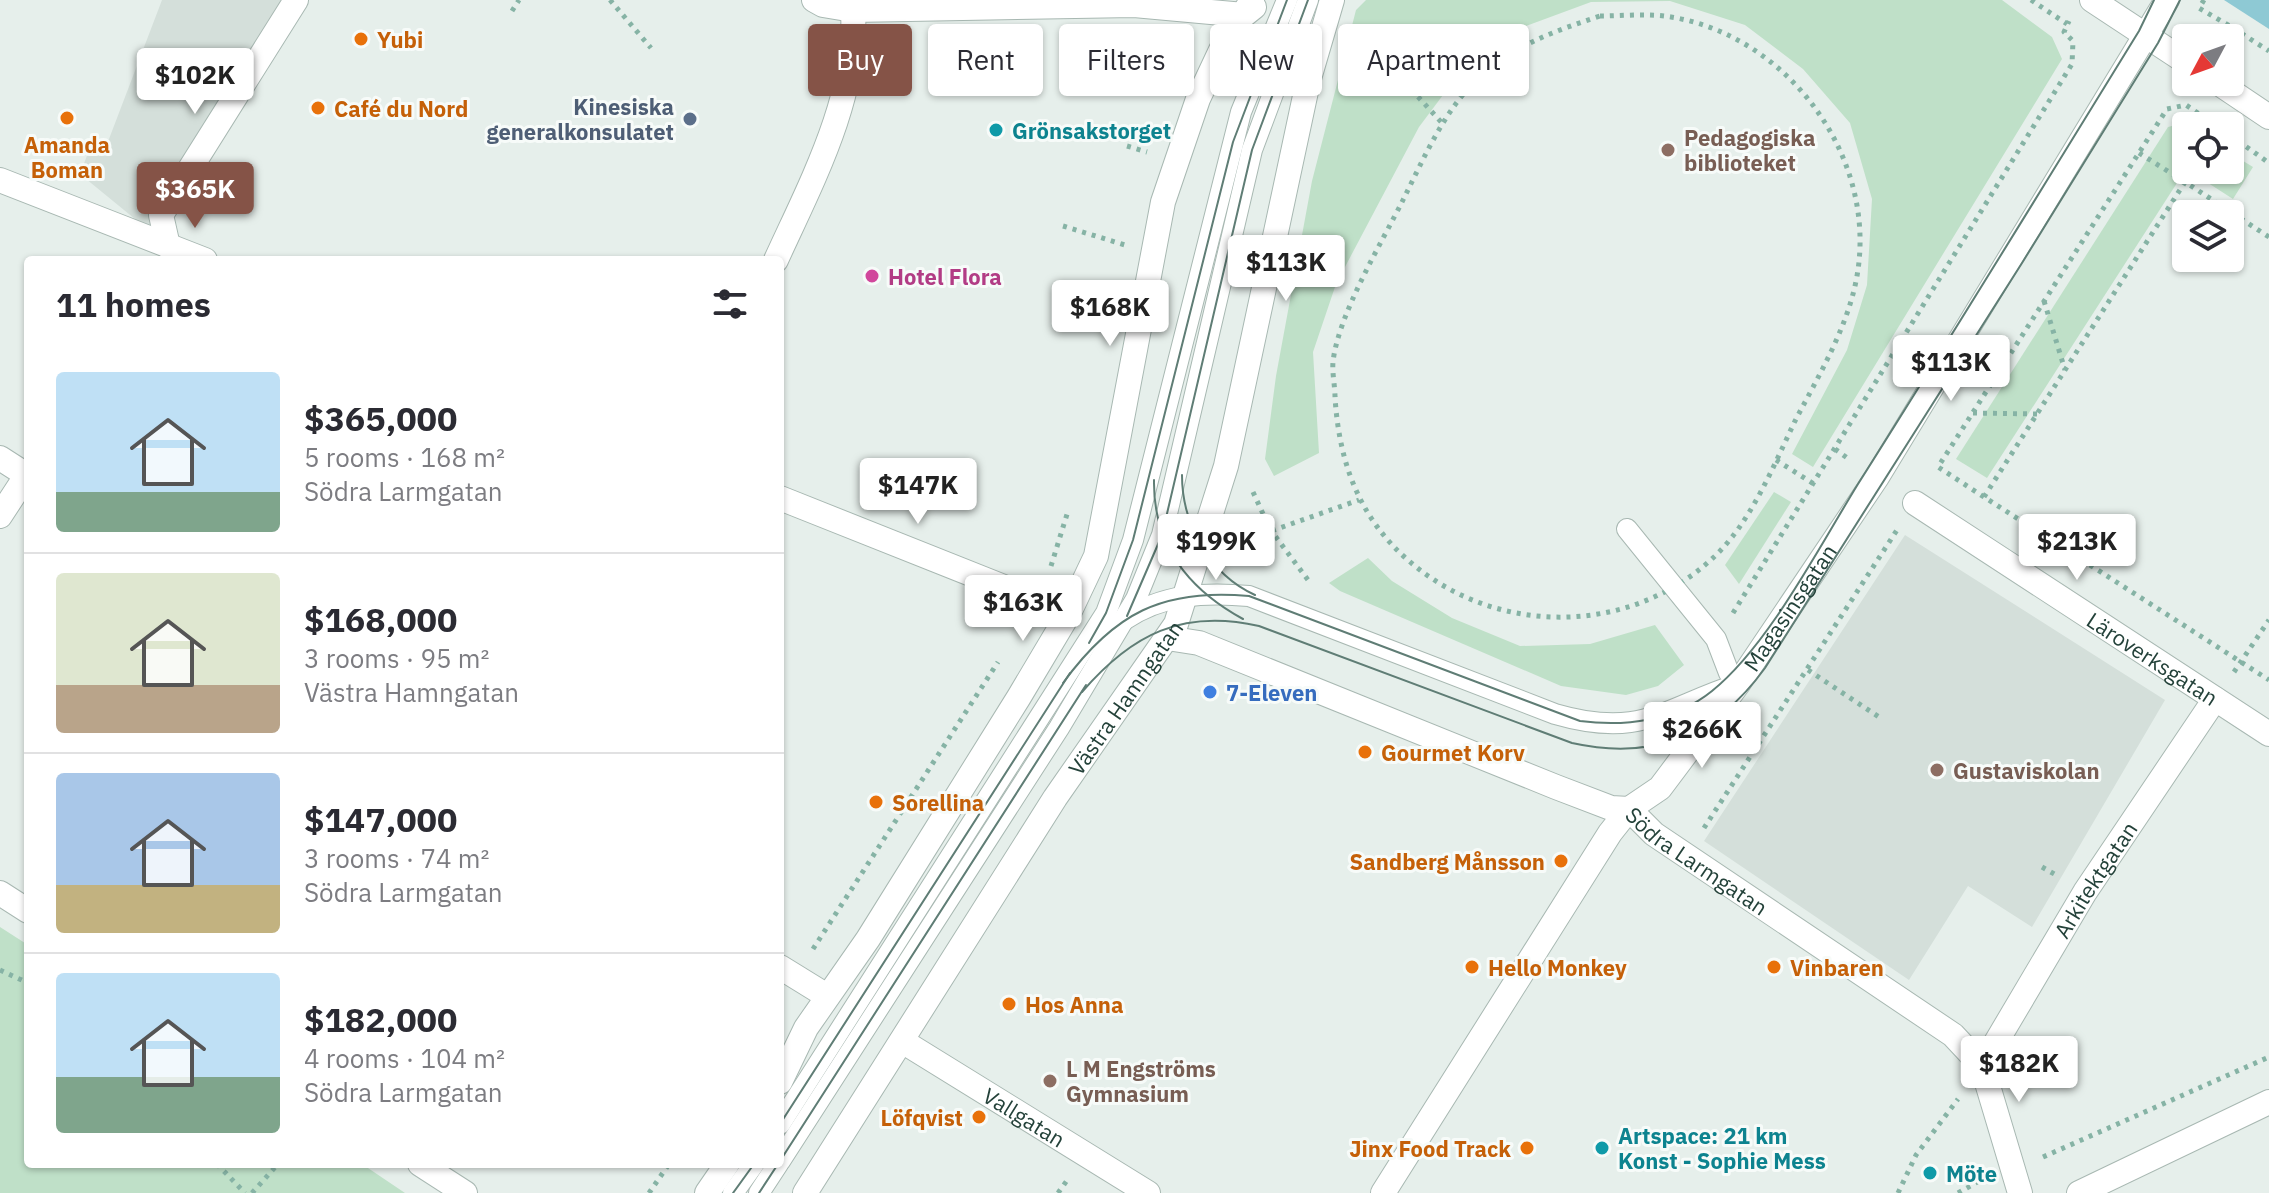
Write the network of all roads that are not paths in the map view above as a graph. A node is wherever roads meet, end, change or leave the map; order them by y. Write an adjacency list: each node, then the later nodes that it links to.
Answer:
1 (296, 0): 16 (street)
2 (814, 0): 10 (street)
3 (1264, 0): 9 (street)
4 (1287, 0): 29 (lane)
5 (1308, 0): 27 (lane)
6 (1332, 0): 25 (street, Västra Hamngatan)
7 (2167, 0): 11 (street, Magasinsgatan)
8 (2083, 6): 11 (street)
9 (1248, 8): 10 (street); 26 (street)
10 (853, 10): 17 (street)
11 (2147, 36): 12 (street); 30 (street, Magasinsgatan)
12 (2172, 53)
13 (2238, 96): 14 (street)
14 (2269, 117)
15 (0, 180): 16 (street)
16 (165, 253)
17 (778, 256)
18 (0, 458): 19 (street)
19 (24, 472)
20 (24, 480): 23 (street)
21 (784, 500): 26 (street)
22 (1915, 503): 31 (street, Läroverksgatan)
23 (0, 516)
24 (1627, 529): 30 (lane)
25 (1186, 596): 27 (lane); 28 (street, Västra Hamngatan); 30 (lane)
26 (1069, 613): 37 (street)
27 (1126, 618): 29 (lane); 43 (lane)
28 (1167, 638): 33 (street, Södra Larmgatan); 38 (street, Västra Hamngatan)
29 (1063, 683): 42 (lane)
30 (1738, 684): 33 (street, Magasinsgatan)
31 (2215, 699): 32 (street, Läroverksgatan); 39 (street, Arkitektgatan)
32 (2269, 734)
33 (1629, 809): 39 (street, Södra Larmgatan); 55 (street, Magasinsgatan)
34 (0, 893): 35 (street)
35 (24, 908)
36 (787, 972): 37 (street)
37 (827, 996): 40 (street)
38 (902, 1041): 53 (street, Västra Hamngatan); 54 (street, Vallgatan)
39 (1982, 1066): 48 (street, Södra Larmgatan)
40 (784, 1075)
41 (2269, 1102): 56 (street)
42 (784, 1118)
43 (784, 1154)
44 (426, 1168): 49 (street)
45 (724, 1168): 50 (street)
46 (751, 1168): 51 (lane)
47 (775, 1168): 52 (lane)
48 (2017, 1181)
49 (465, 1193)
50 (707, 1193)
51 (733, 1193)
52 (759, 1193)
53 (805, 1193)
54 (1148, 1193)
55 (1383, 1193)
56 (2079, 1193)

